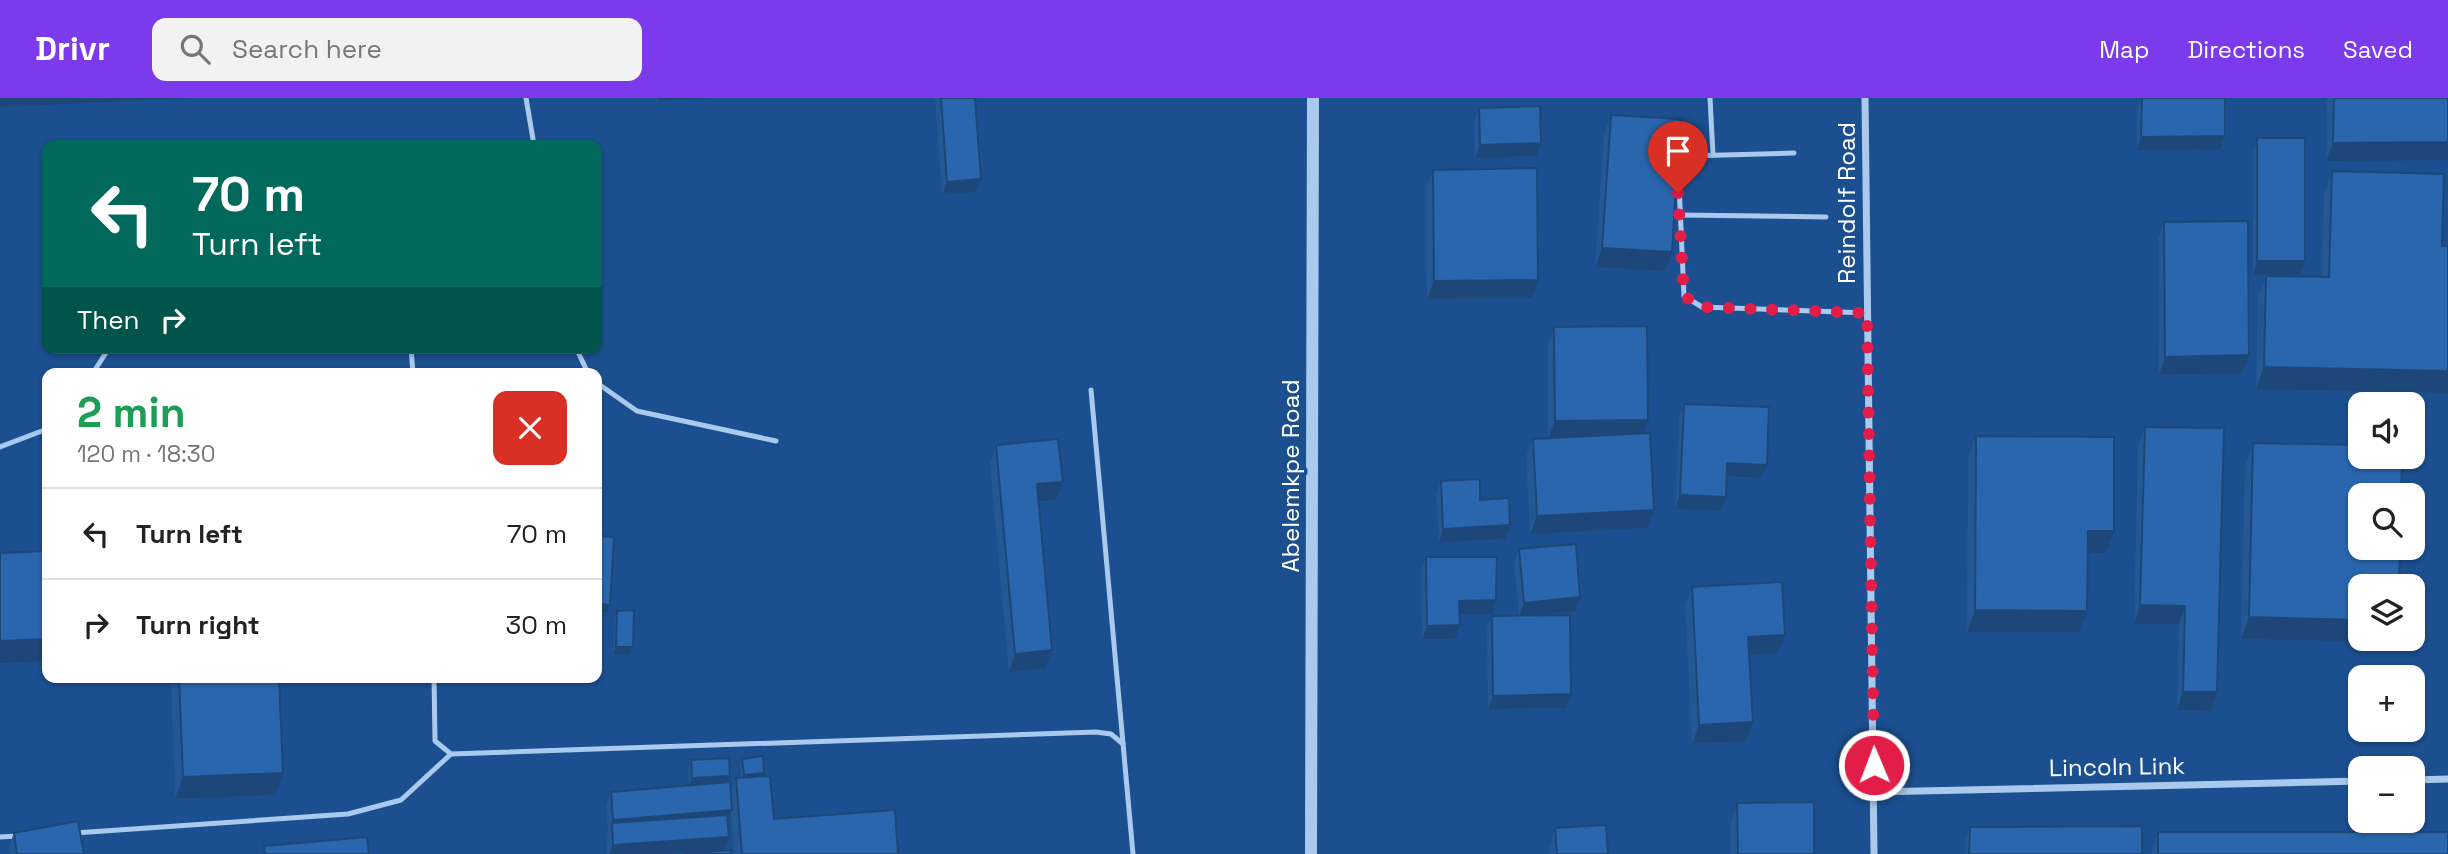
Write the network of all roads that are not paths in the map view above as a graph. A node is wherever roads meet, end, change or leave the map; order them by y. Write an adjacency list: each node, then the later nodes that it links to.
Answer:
1 (526, 98): 5 (lane)
2 (1313, 98): 27 (street, Abelemkpe Road)
3 (1710, 98): 7 (lane)
4 (1865, 98): 10 (street, Reindolf Road)
5 (533, 140)
6 (1794, 153): 7 (lane)
7 (1713, 155): 8 (lane)
8 (1679, 215): 9 (lane); 10 (lane)
9 (1826, 217)
10 (1867, 313): 22 (street, Reindolf Road)
11 (602, 386): 14 (lane)
12 (1091, 390): 17 (lane)
13 (42, 431): 15 (lane)
14 (776, 441)
15 (0, 447)
16 (434, 683): 18 (lane)
17 (1122, 744): 18 (lane); 26 (lane)
18 (451, 754): 23 (lane)
19 (2448, 779): 20 (street)
20 (2425, 780)
21 (2348, 781): 22 (street, Lincoln Link)
22 (1874, 792): 28 (street, Reindolf Road)
23 (69, 833)
24 (30, 835): 25 (lane)
25 (0, 837)
26 (1133, 854)
27 (1311, 854)
28 (1874, 854)

